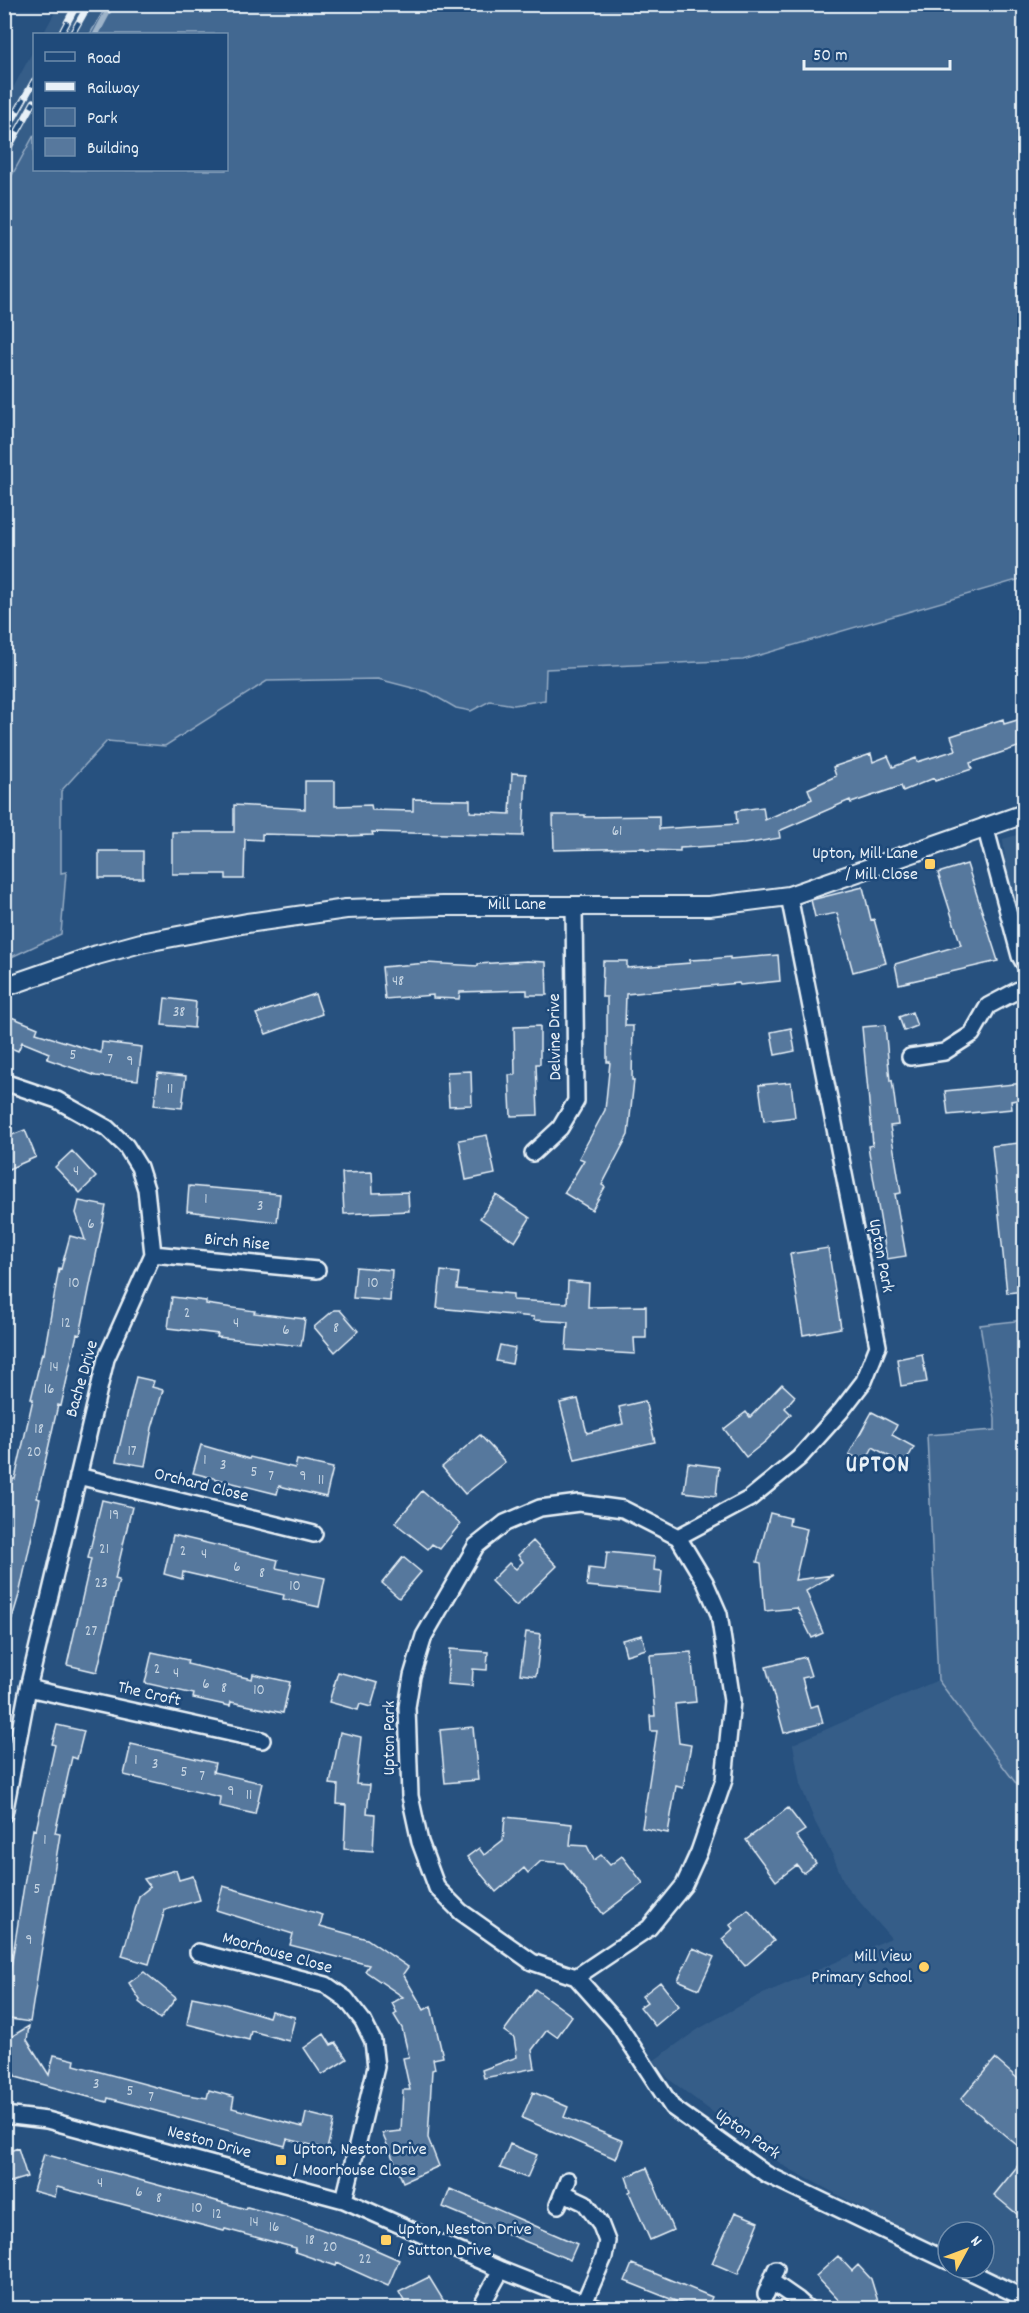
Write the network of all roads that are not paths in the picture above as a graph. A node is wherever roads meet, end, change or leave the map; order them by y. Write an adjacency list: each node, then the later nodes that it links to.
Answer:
1 (1024, 814): 2 (street, Mill Lane)
2 (985, 826): 3 (street, Mill Lane); 5 (street)
3 (789, 896): 4 (street, Mill Lane); 15 (street, Upton Park)
4 (574, 905): 6 (street, Mill Lane); 10 (street, Delvine Drive)
5 (1024, 963)
6 (4, 987)
7 (1024, 987): 8 (street)
8 (910, 1057)
9 (4, 1082): 11 (street)
10 (533, 1153)
11 (153, 1254): 12 (street, Birch Rise); 13 (street, Bache Drive)
12 (316, 1270)
13 (78, 1476): 14 (street, Orchard Close); 16 (street, Bache Drive)
14 (314, 1534)
15 (678, 1537): 21 (street); 21 (street, Upton Park)
16 (28, 1688): 17 (street, The Croft); 18 (street, Bache Drive)
17 (262, 1740)
18 (9, 1765): 19 (street, Bache Drive)
19 (4, 1814)
20 (198, 1952): 24 (street, Moorhouse Close)
21 (576, 1977): 25 (street, Upton Park)
22 (4, 2115): 24 (street, Neston Drive)
23 (564, 2193): 30 (street)
24 (344, 2200): 26 (street, Neston Drive)
25 (936, 2255)
26 (501, 2270): 30 (street, Neston Drive); 31 (street)
27 (987, 2280): 29 (street)
28 (771, 2282): 32 (street)
29 (1024, 2298)
30 (590, 2306)
31 (480, 2308)
32 (807, 2308)

